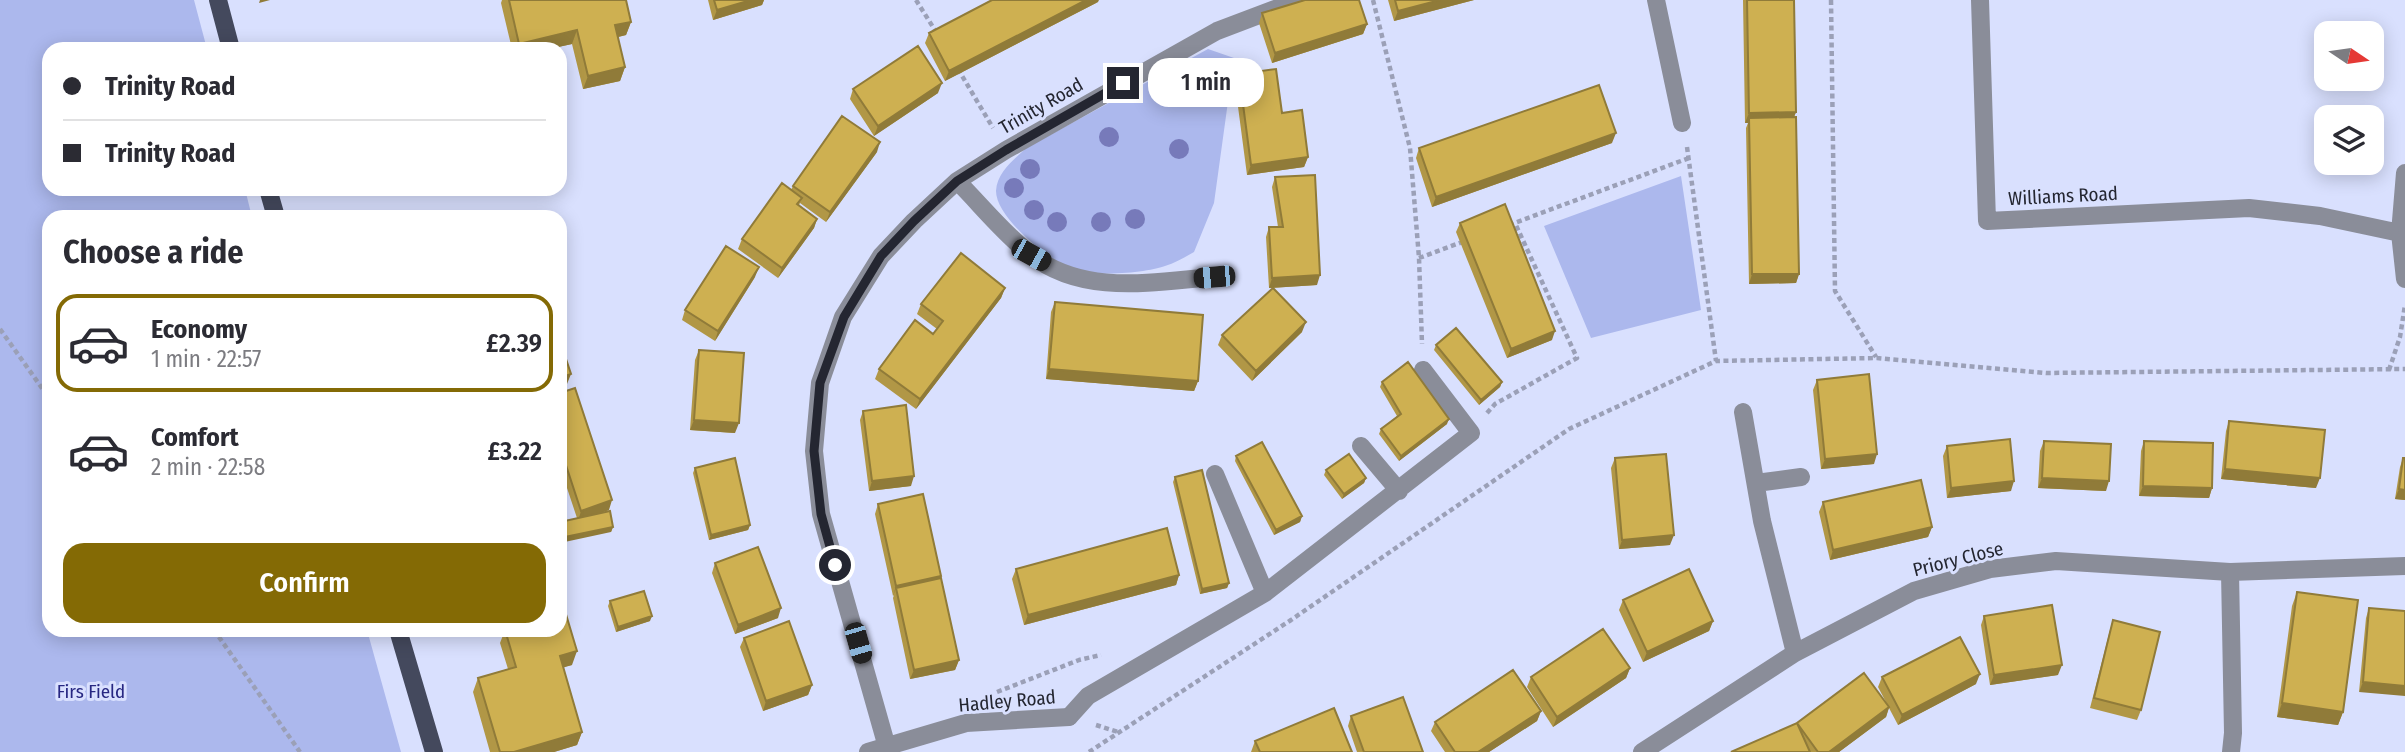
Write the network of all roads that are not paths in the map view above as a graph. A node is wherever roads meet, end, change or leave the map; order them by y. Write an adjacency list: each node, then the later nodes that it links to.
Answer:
1 (218, 0): 5 (main road)
2 (1299, 0): 8 (street, Trinity Road)
3 (1656, 0): 6 (street)
4 (1980, 0): 9 (street, Williams Road)
5 (229, 42)
6 (1682, 123)
7 (2405, 173): 9 (street)
8 (957, 181): 10 (street); 24 (street, Trinity Road)
9 (2400, 233): 11 (street)
10 (1214, 277)
11 (2405, 279)
12 (1423, 370): 18 (street)
13 (1743, 412): 17 (street)
14 (1361, 446): 18 (street)
15 (1214, 474): 21 (street)
16 (1801, 477): 17 (street)
17 (1756, 483): 23 (street)
18 (1399, 491): 21 (street)
19 (2405, 566): 20 (street, Priory Close)
20 (2230, 572): 23 (street, Priory Close); 28 (street)
21 (1265, 593): 24 (street, Hadley Road)
22 (400, 637): 25 (main road)
23 (1795, 653): 27 (street, Priory Close)
24 (887, 747): 26 (street, Hadley Road)
25 (434, 752)
26 (868, 752)
27 (1642, 752)
28 (2231, 752)

